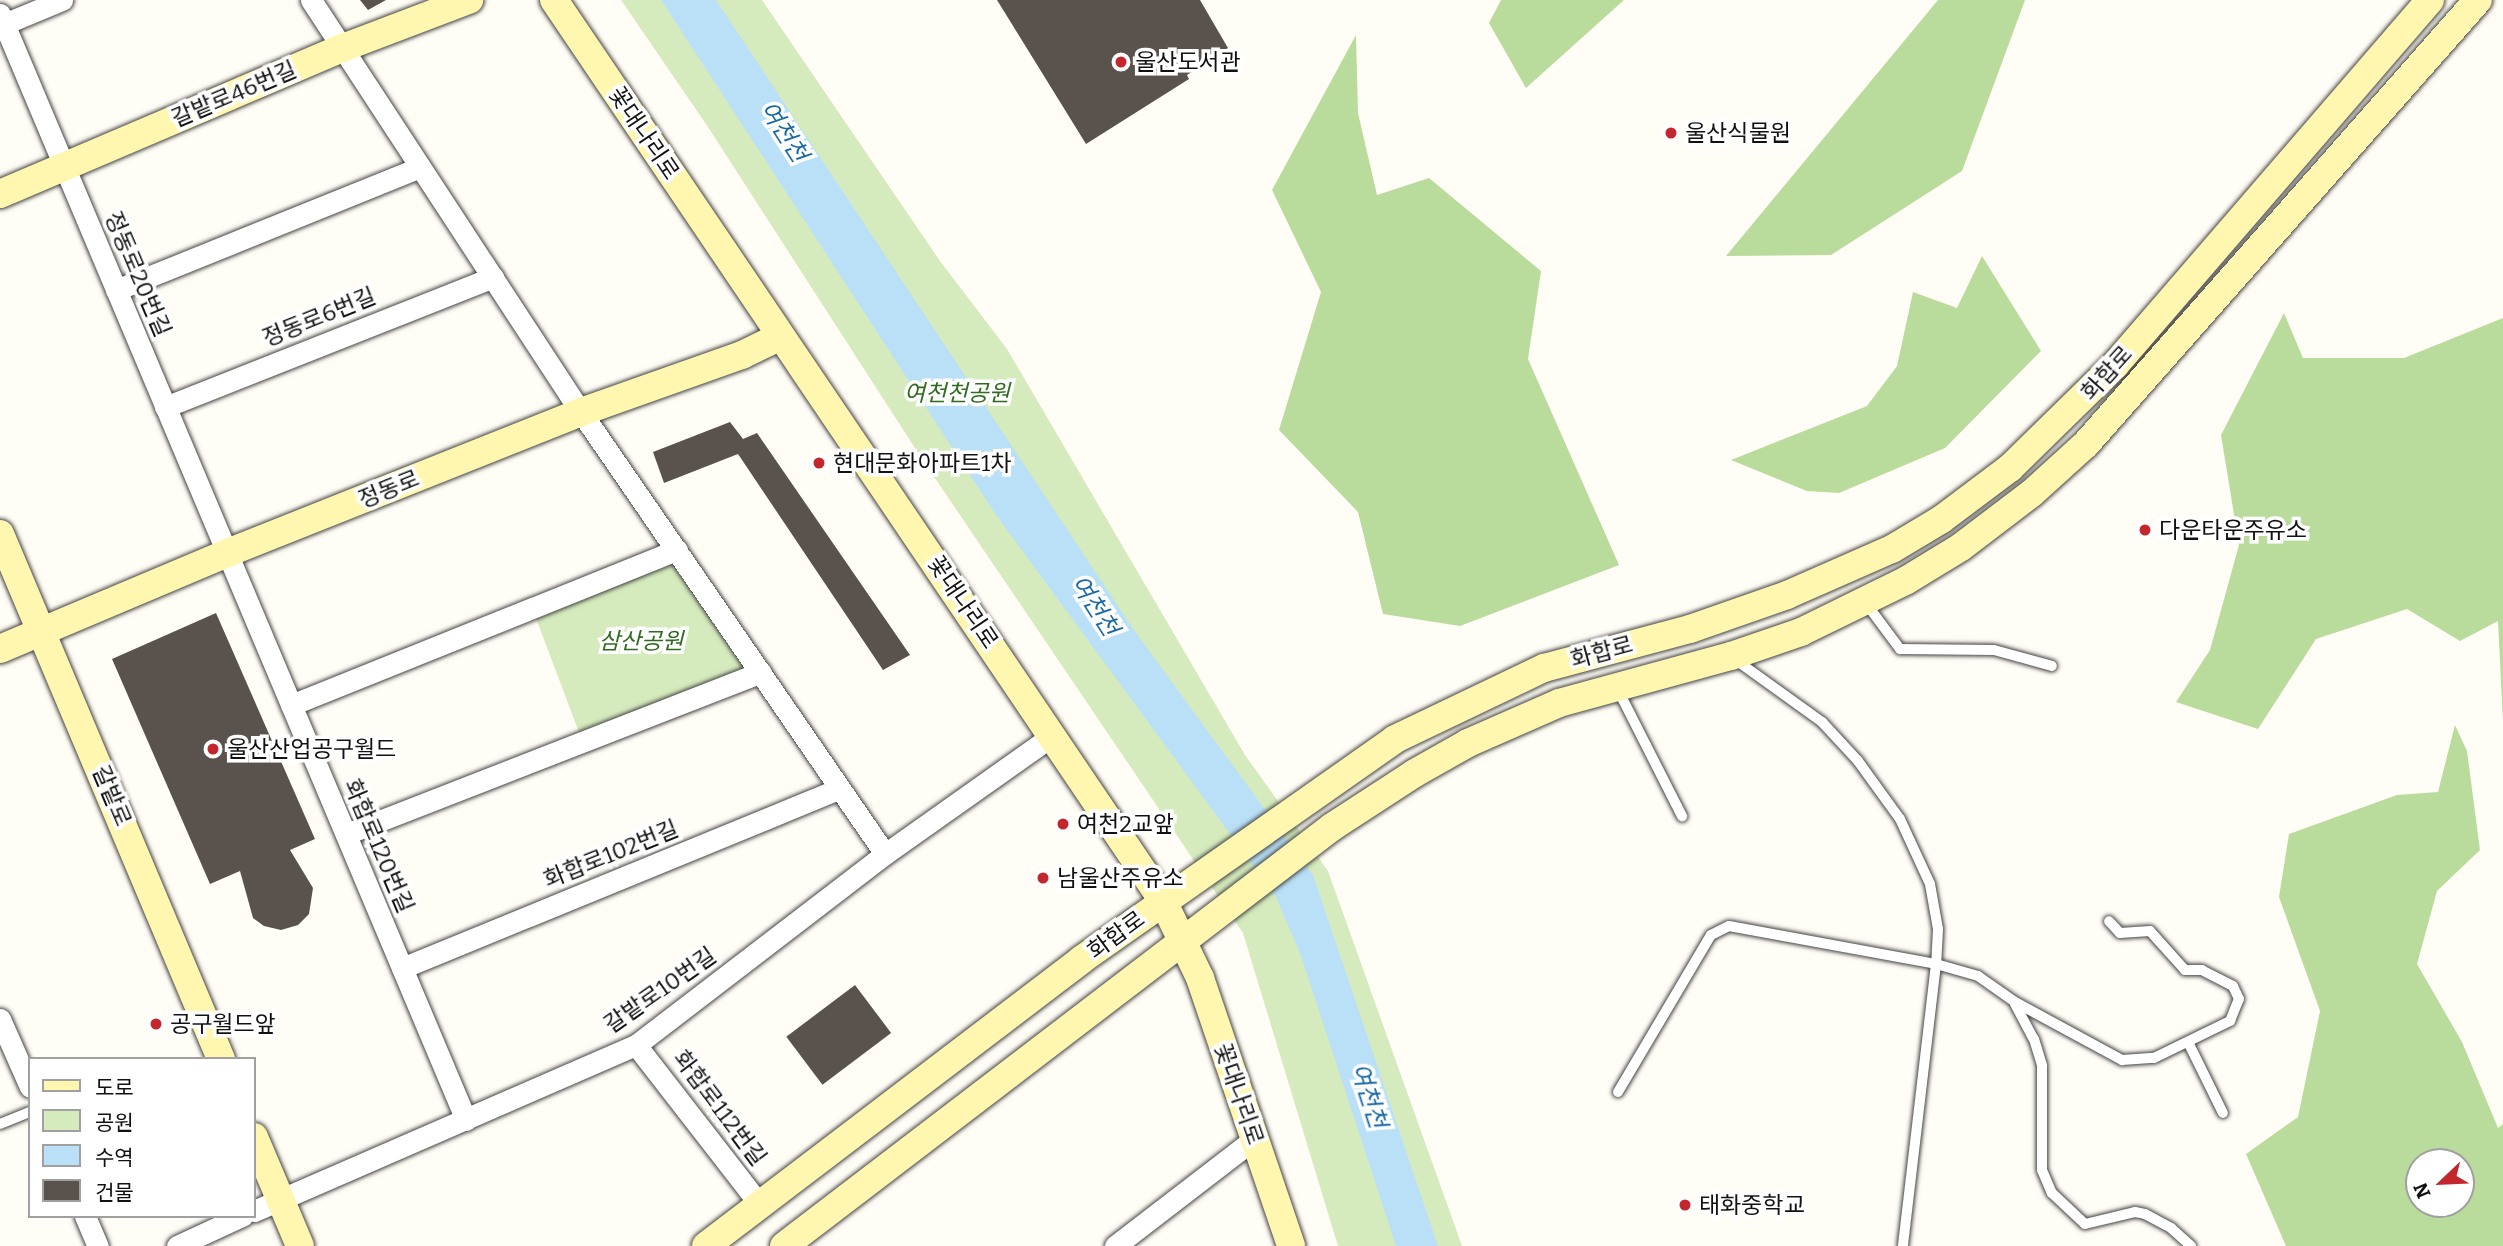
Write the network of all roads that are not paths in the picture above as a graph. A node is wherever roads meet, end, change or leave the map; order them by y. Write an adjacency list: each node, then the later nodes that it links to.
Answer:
1 (62, 0): 7 (street)
2 (311, 0): 8 (street)
3 (469, 0): 8 (main road, 갈밭로46번길)
4 (554, 0): 14 (main road, 꽃대나리로)
5 (2430, 0): 33 (main road, 화합로)
6 (2478, 0): 20 (main road, 화합로)
7 (2, 19): 9 (street, 정동로20번길)
8 (345, 47): 9 (main road, 갈밭로46번길); 10 (street)
9 (64, 167): 11 (main road, 갈밭로46번길); 13 (street, 정동로20번길)
10 (418, 168): 12 (street); 13 (street)
11 (0, 194)
12 (493, 276): 15 (street, 정동로6번길); 16 (street)
13 (116, 290): 15 (street, 정동로20번길)
14 (781, 336): 16 (main road, 정동로); 28 (main road, 꽃대나리로)
15 (165, 407): 19 (street, 정동로20번길)
16 (581, 412): 18 (street); 19 (main road, 정동로)
17 (0, 534): 21 (main road, 갈밭로)
18 (677, 550): 25 (street); 27 (street)
19 (227, 553): 21 (main road, 정동로); 27 (street, 화합로120번길)
20 (1866, 602): 23 (main road, 화합로); 24 (lane)
21 (43, 632): 22 (main road, 정동로); 42 (main road, 갈밭로)
22 (0, 649)
23 (1731, 656): 26 (main road, 화합로); 36 (lane)
24 (2052, 666)
25 (761, 673): 29 (street); 31 (street)
26 (1616, 686): 30 (lane); 35 (main road, 화합로)
27 (291, 705): 31 (street, 화합로120번길)
28 (1053, 735): 32 (street, 갈밭로10번길); 33 (main road, 꽃대나리로)
29 (839, 789): 32 (street); 37 (street, 화합로102번길)
30 (1682, 816)
31 (346, 834): 37 (street, 화합로120번길)
32 (885, 854): 41 (street, 갈밭로10번길)
33 (1163, 901): 35 (main road, 꽃대나리로); 52 (main road, 화합로)
34 (2109, 921): 40 (lane)
35 (1183, 941): 49 (main road, 꽃대나리로); 60 (main road, 화합로)
36 (1936, 964): 38 (lane); 44 (lane); 63 (lane)
37 (402, 968): 47 (street, 화합로120번길)
38 (2015, 1002): 40 (lane); 64 (lane)
39 (0, 1019): 43 (street)
40 (2188, 1042): 46 (lane)
41 (636, 1045): 47 (street, 갈밭로10번길); 52 (street, 화합로112번길)
42 (220, 1057)
43 (28, 1082)
44 (1618, 1092)
45 (28, 1113): 48 (lane)
46 (2223, 1113)
47 (466, 1120): 51 (street, 갈밭로10번길)
48 (0, 1124)
49 (1254, 1139): 61 (street); 62 (main road, 꽃대나리로)
50 (256, 1142): 51 (main road)
51 (280, 1199): 53 (street, 갈밭로10번길); 58 (main road)
52 (760, 1205): 59 (main road, 화합로)
53 (256, 1210)
54 (86, 1218): 56 (street)
55 (238, 1218): 57 (street)
56 (98, 1246)
57 (177, 1246)
58 (300, 1246)
59 (706, 1246)
60 (784, 1246)
61 (1115, 1246)
62 (1291, 1246)
63 (1903, 1246)
64 (2191, 1246)

